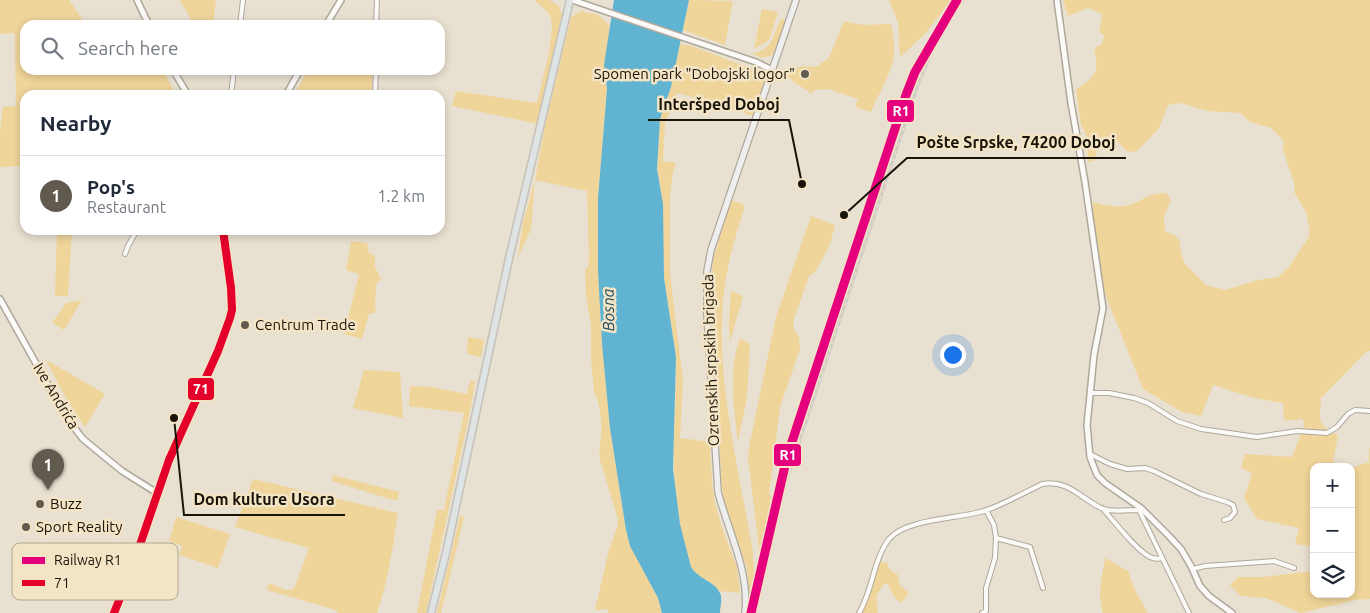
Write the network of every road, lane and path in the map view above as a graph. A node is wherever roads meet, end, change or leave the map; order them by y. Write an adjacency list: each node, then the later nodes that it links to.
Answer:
1 (137, 0): 8 (street)
2 (243, 0): 9 (street)
3 (341, 0): 10 (street)
4 (377, 0): 11 (street)
5 (571, 0): 12 (street); 43 (main road)
6 (796, 0): 12 (main road, Ozrenskih srpskih brigada)
7 (1057, 0): 25 (street)
8 (147, 20)
9 (241, 20)
10 (329, 20)
11 (376, 20)
12 (772, 70): 40 (main road, Ozrenskih srpskih brigada)
13 (176, 75): 17 (street)
14 (233, 75): 18 (street)
15 (297, 75): 19 (street)
16 (376, 75): 20 (street)
17 (185, 90)
18 (232, 90)
19 (289, 90)
20 (375, 90)
21 (134, 235): 23 (street)
22 (224, 235): 28 (street)
23 (124, 254)
24 (0, 299): 28 (street, Ive Andrića)
25 (1090, 393): 26 (street); 27 (street)
26 (1370, 411)
27 (1090, 454): 30 (street); 32 (street)
28 (157, 493): 34 (street)
29 (1102, 508): 30 (street); 31 (street); 35 (street)
30 (1140, 509): 35 (street); 37 (street)
31 (986, 510): 33 (street); 44 (street)
32 (1224, 520)
33 (996, 538): 38 (street); 41 (street)
34 (140, 543)
35 (1162, 558): 45 (street)
36 (1294, 568): 37 (street)
37 (1193, 569): 46 (street)
38 (1043, 588)
39 (119, 600): 42 (street)
40 (746, 612)
41 (985, 612)
42 (114, 613)
43 (431, 613)
44 (859, 613)
45 (1189, 613)
46 (1232, 613)

